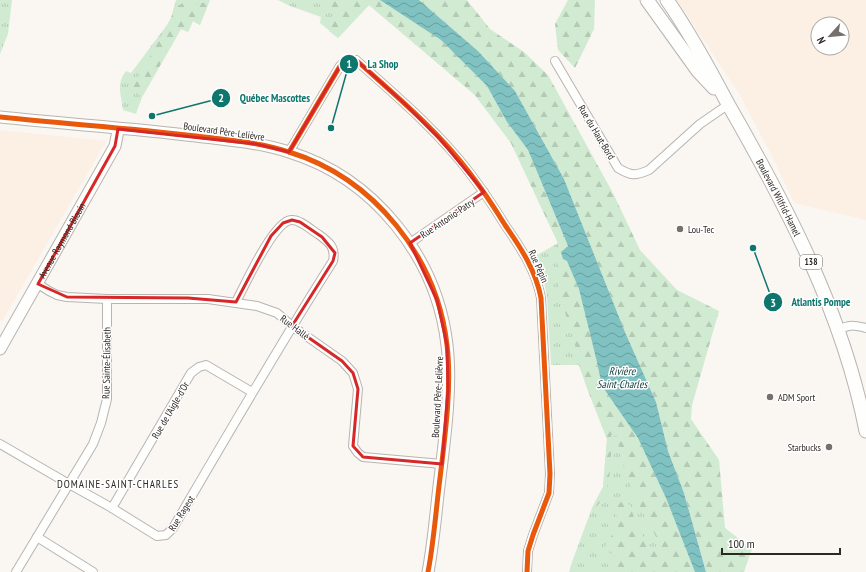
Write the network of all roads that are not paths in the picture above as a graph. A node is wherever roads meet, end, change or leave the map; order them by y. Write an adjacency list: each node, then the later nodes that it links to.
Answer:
1 (647, 0): 4 (main road, Boulevard Wilfrid-Hamel / 138)
2 (666, 0): 4 (main road, Boulevard Wilfrid-Hamel / 138)
3 (555, 61): 4 (street, Rue du Haut-Bord)
4 (729, 104): 15 (main road, Boulevard Wilfrid-Hamel / 138)
5 (0, 117): 6 (main road, Boulevard Père-Lelièvre)
6 (118, 128): 7 (main road, Boulevard Père-Lelièvre); 10 (main road, Avenue Raymond-Blouin)
7 (289, 152): 8 (street, Rue Pépin); 9 (main road, Boulevard Père-Lelièvre)
8 (484, 192): 9 (street, Rue Antonio-Patry); 27 (street, Rue Pépin)
9 (410, 243): 20 (main road, Boulevard Père-Lelièvre)
10 (38, 284): 11 (street, Rue Hallé); 16 (main road, Avenue Raymond-Blouin)
11 (107, 299): 12 (street, Rue Hallé); 21 (street, Rue Sainte-Élisabeth)
12 (236, 302): 13 (street, Rue Hallé); 13 (street, Rue Rageot)
13 (292, 326): 17 (street, Rue Rageot); 20 (street, Rue Hallé)
14 (866, 328): 15 (street)
15 (838, 330): 18 (main road, Boulevard Wilfrid-Hamel / 138)
16 (0, 349)
17 (252, 392): 22 (street, Rue de l'Aigle-d'Or); 22 (street, Rue Rageot)
18 (866, 430)
19 (0, 444): 21 (street, Rue Rageot)
20 (442, 464): 26 (main road, Boulevard Père-Lelièvre)
21 (68, 484): 22 (street, Rue Rageot); 23 (street, Rue Sainte-Élisabeth)
22 (112, 508)
23 (37, 537): 24 (street, Rue Sainte-Élisabeth); 25 (street)
24 (16, 572)
25 (93, 572)
26 (428, 572)
27 (527, 572)

